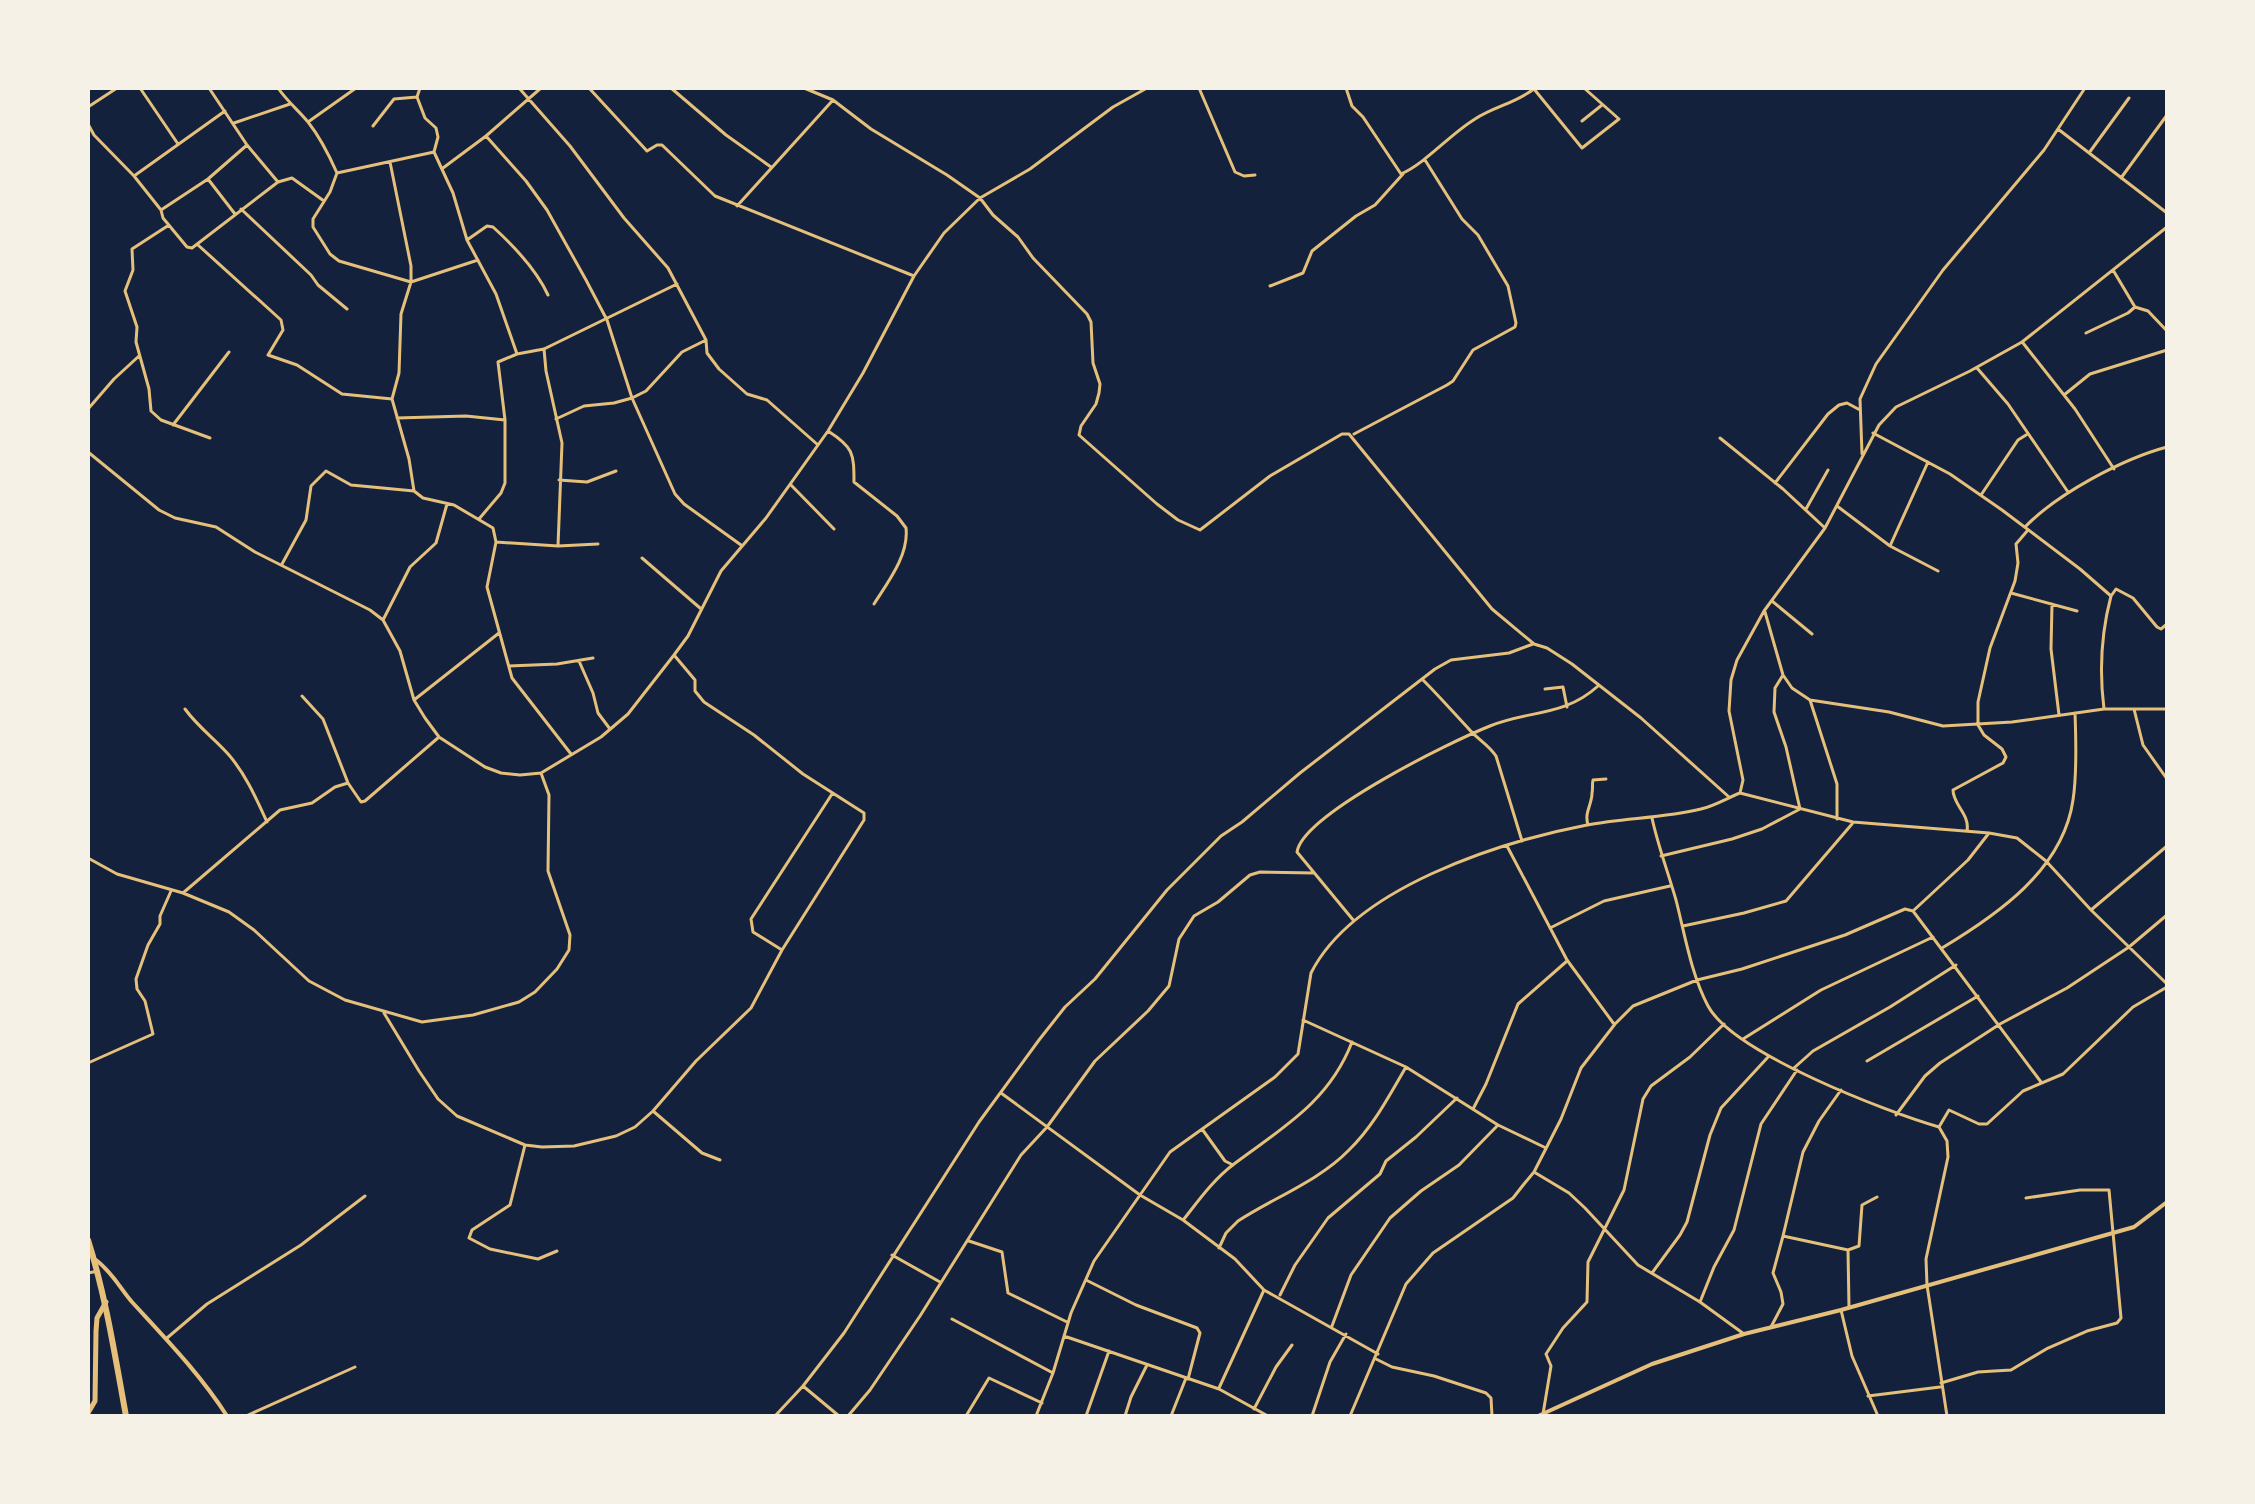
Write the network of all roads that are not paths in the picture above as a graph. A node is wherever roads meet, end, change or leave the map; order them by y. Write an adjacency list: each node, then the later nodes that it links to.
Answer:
1 (117, 88): 24 (street)
2 (140, 88): 34 (street)
3 (209, 88): 25 (street)
4 (278, 88): 22 (street)
5 (356, 88): 28 (street)
6 (420, 88): 18 (street)
7 (519, 88): 20 (street)
8 (541, 88): 20 (street)
9 (589, 88): 51 (street)
10 (671, 88): 40 (street)
11 (804, 88): 21 (street)
12 (1147, 88): 49 (street)
13 (1199, 88): 44 (street)
14 (1346, 88): 43 (street)
15 (1584, 88): 23 (street)
16 (2085, 88): 32 (street)
17 (1535, 89): 23 (street); 38 (street)
18 (417, 97): 31 (street); 36 (street)
19 (2129, 98): 37 (street)
20 (529, 99): 33 (street); 64 (street)
21 (833, 100): 40 (street); 49 (street)
22 (290, 104): 28 (street); 29 (street)
23 (1602, 105): 27 (street)
24 (88, 107)
25 (225, 111): 29 (street); 34 (street)
26 (2167, 115): 46 (street)
27 (1582, 121)
28 (308, 122): 42 (street)
29 (234, 123): 35 (street)
30 (88, 124): 45 (street)
31 (373, 126)
32 (2058, 129): 37 (street); 84 (street)
33 (486, 136): 41 (street); 69 (street)
34 (178, 144): 45 (street)
35 (247, 145): 47 (street); 48 (street)
36 (434, 152): 39 (street); 41 (street)
37 (2089, 153): 46 (street)
38 (1425, 160): 43 (street); 91 (street)
39 (390, 162): 42 (street); 63 (street)
40 (771, 167): 51 (street)
41 (443, 168): 58 (street)
42 (337, 173): 50 (street)
43 (1403, 174): 65 (street)
44 (1255, 175)
45 (134, 176): 53 (street)
46 (2121, 178): 54 (street)
47 (208, 179): 53 (street); 55 (street)
48 (278, 182): 50 (street); 52 (street)
49 (980, 198): 62 (street); 136 (street)
50 (325, 201): 63 (street)
51 (737, 206): 62 (street)
52 (241, 209): 55 (street); 68 (street)
53 (161, 210): 56 (street)
54 (2167, 213)
55 (235, 214): 59 (street)
56 (169, 225): 59 (street); 78 (street)
57 (2167, 227): 61 (street)
58 (467, 240): 60 (street); 66 (street)
59 (198, 245): 82 (street)
60 (478, 260): 63 (street); 77 (street)
61 (2113, 270): 67 (street); 73 (street)
62 (914, 276): 89 (street)
63 (411, 282): 82 (street)
64 (677, 284): 69 (street); 72 (street)
65 (1270, 286)
66 (548, 295)
67 (2135, 307): 70 (street); 71 (street)
68 (347, 309)
69 (607, 320): 74 (street); 81 (street)
70 (2167, 331)
71 (2086, 333)
72 (706, 340): 81 (street); 95 (street)
73 (2022, 342): 79 (street); 80 (street)
74 (544, 349): 77 (street); 86 (street)
75 (2167, 350): 80 (street)
76 (229, 352): 88 (street)
77 (517, 354): 87 (street)
78 (139, 356): 83 (street); 88 (street)
79 (1977, 368): 90 (street); 92 (street)
80 (2064, 395): 100 (street)
81 (632, 398): 86 (street); 119 (street)
82 (392, 399): 85 (street)
83 (88, 409)
84 (1861, 411): 98 (street); 104 (street)
85 (396, 419): 87 (street); 106 (street)
86 (556, 419): 103 (street)
87 (505, 420): 112 (street)
88 (173, 425): 93 (street)
89 (828, 431): 95 (street); 127 (street)
90 (1873, 433): 98 (street); 99 (street)
91 (1354, 434)
92 (2027, 435): 107 (street); 108 (street)
93 (210, 438)
94 (1720, 438): 104 (street)
95 (818, 445): 105 (street)
96 (2167, 447): 100 (street)
97 (88, 452): 122 (street)
98 (1862, 454): 110 (street)
99 (1929, 462): 108 (street); 120 (street)
100 (2114, 469): 107 (street)
101 (1828, 470): 111 (street)
102 (616, 471): 103 (street)
103 (559, 480): 118 (street)
104 (1775, 483): 111 (street)
105 (791, 485): 114 (street); 119 (street)
106 (414, 491): 109 (street); 122 (street)
107 (2068, 492): 115 (street)
108 (1981, 495): 115 (street)
109 (448, 503): 112 (street); 132 (street)
110 (1837, 506): 113 (street); 120 (street)
111 (1806, 509): 113 (street)
112 (479, 519): 116 (street)
113 (1825, 528): 126 (street)
114 (834, 529)
115 (2026, 529): 124 (street); 125 (street)
116 (496, 542): 118 (street); 134 (street)
117 (598, 544): 118 (street)
118 (558, 546)
119 (742, 546): 129 (street)
120 (1890, 546): 123 (street)
121 (642, 558): 129 (street)
122 (282, 564): 132 (street)
123 (1938, 571)
124 (2011, 593): 128 (street); 155 (street)
125 (2111, 596): 133 (street); 150 (street)
126 (1772, 601): 130 (street); 135 (street)
127 (874, 604)
128 (2052, 604): 131 (street); 154 (street)
129 (700, 608): 137 (street)
130 (1764, 611): 141 (street); 165 (street)
131 (2077, 611)
132 (383, 620): 146 (street)
133 (2167, 624)
134 (499, 633): 140 (street); 146 (street)
135 (1812, 634)
136 (1534, 644): 142 (street); 143 (street)
137 (674, 655): 156 (street); 164 (street)
138 (593, 658): 139 (street)
139 (579, 661): 140 (street); 156 (street)
140 (509, 666): 159 (street)
141 (1783, 675): 147 (street); 167 (street)
142 (1423, 680): 157 (street); 214 (street)
143 (1598, 686): 148 (street); 166 (street)
144 (1545, 689): 148 (street)
145 (302, 696): 163 (street)
146 (414, 700): 158 (street)
147 (1810, 700): 155 (street); 169 (street)
148 (1567, 707): 157 (street)
149 (185, 709): 170 (street)
150 (2104, 709): 151 (street); 153 (street)
151 (2134, 709): 152 (street); 162 (street)
152 (2167, 709)
153 (2075, 713): 154 (street); 180 (street)
154 (2059, 715): 155 (street)
155 (1978, 725): 173 (street)
156 (610, 729): 159 (street)
157 (1473, 733): 175 (street); 181 (street)
158 (439, 737): 160 (street); 163 (street)
159 (571, 754): 160 (street)
160 (541, 773): 200 (street)
161 (1606, 779): 172 (street)
162 (2167, 779)
163 (348, 783): 170 (street)
164 (833, 793): 194 (street); 194 (street)
165 (1740, 793): 166 (street); 167 (street)
166 (1729, 797): 168 (street)
167 (1800, 809): 169 (street); 178 (street)
168 (1652, 818): 172 (street); 178 (street)
169 (1837, 819): 171 (street)
170 (267, 822): 184 (street)
171 (1853, 822): 173 (street); 189 (street)
172 (1588, 825): 175 (street)
173 (1967, 831): 174 (street)
174 (1989, 833): 180 (street); 186 (street)
175 (1522, 841): 176 (street)
176 (1507, 846): 188 (street); 190 (street)
177 (2167, 846): 185 (street)
178 (1661, 856): 182 (street)
179 (88, 858): 183 (street)
180 (2046, 861): 185 (street); 193 (street)
181 (1314, 873): 188 (street); 220 (street)
182 (1672, 885): 189 (street); 190 (street)
183 (171, 891): 184 (street); 209 (street)
184 (183, 893): 200 (street)
185 (2091, 910): 192 (street)
186 (1913, 911): 191 (street); 197 (street)
187 (2167, 915): 192 (street)
188 (1354, 921): 201 (street)
189 (1683, 926): 197 (street)
190 (1550, 928): 195 (street)
191 (1933, 937): 193 (street); 205 (street)
192 (2129, 947): 198 (street); 204 (street)
193 (1942, 948): 196 (street)
194 (782, 950): 217 (street)
195 (1567, 960): 202 (street); 216 (street)
196 (1956, 965): 199 (street); 211 (street)
197 (1697, 980): 202 (street); 203 (street)
198 (2167, 985): 212 (street)
199 (1978, 996): 204 (street); 208 (street)
200 (384, 1013): 223 (street)
201 (1303, 1020): 206 (street); 222 (street)
202 (1615, 1024): 224 (street)
203 (1724, 1024): 205 (street); 234 (street)
204 (2000, 1024): 212 (street); 218 (street)
205 (1743, 1039): 207 (street)
206 (1352, 1042): 210 (street); 226 (street)
207 (1769, 1056): 211 (street); 246 (street)
208 (1867, 1061)
209 (88, 1063)
210 (1406, 1067): 215 (street); 239 (street)
211 (1796, 1069): 213 (street); 253 (street)
212 (2041, 1082): 221 (street)
213 (1841, 1090): 218 (street); 236 (street)
214 (1001, 1093): 220 (street); 242 (street)
215 (1457, 1098): 216 (street); 251 (street)
216 (1473, 1109): 219 (street)
217 (653, 1111): 223 (street); 225 (street)
218 (1896, 1115): 221 (street)
219 (1498, 1125): 224 (street); 258 (street)
220 (1047, 1127): 228 (street); 238 (street)
221 (1939, 1127): 249 (street)
222 (1202, 1128): 226 (street); 228 (street)
223 (525, 1145): 241 (street)
224 (1546, 1148): 227 (street)
225 (720, 1160)
226 (1233, 1165): 233 (street)
227 (1534, 1172): 234 (street); 266 (street)
228 (1140, 1195): 233 (street); 247 (street)
229 (365, 1196): 263 (street)
230 (1877, 1197): 240 (street)
231 (2026, 1198): 235 (street)
232 (2167, 1202): 235 (street)
233 (1183, 1220): 239 (street)
234 (1604, 1229): 246 (street); 279 (street)
235 (2111, 1234): 249 (street); 272 (street)
236 (1783, 1236): 240 (street); 259 (street)
237 (88, 1240): 243 (highway)
238 (969, 1241): 248 (street); 257 (street)
239 (1219, 1248): 250 (street)
240 (1848, 1250): 254 (street)
241 (557, 1251)
242 (892, 1255): 248 (street); 273 (street)
243 (96, 1260): 244 (highway); 263 (street)
244 (98, 1271): 245 (street); 252 (highway)
245 (88, 1273)
246 (1651, 1275): 253 (street)
247 (1086, 1280): 257 (street); 271 (street)
248 (940, 1282): 285 (street)
249 (1927, 1285): 254 (street); 272 (street)
250 (1264, 1290): 251 (street); 274 (street)
251 (1279, 1296): 258 (street)
252 (106, 1302): 278 (main road); 280 (highway)
253 (1700, 1302): 261 (street)
254 (1849, 1307): 255 (street)
255 (1841, 1310): 259 (street); 275 (street)
256 (952, 1319): 270 (street)
257 (1068, 1322): 262 (street)
258 (1332, 1326): 260 (street)
259 (1771, 1327): 261 (street)
260 (1346, 1334): 266 (street); 292 (street)
261 (1744, 1334): 279 (street)
262 (1064, 1336): 265 (street); 270 (street)
263 (167, 1338): 281 (street)
264 (1292, 1345): 277 (street)
265 (1109, 1351): 268 (street); 288 (street)
266 (1378, 1354): 267 (street)
267 (1376, 1359): 293 (street); 294 (street)
268 (1147, 1365): 271 (street); 289 (street)
269 (355, 1367): 282 (street)
270 (1053, 1373): 276 (street)
271 (1187, 1379): 274 (street); 290 (street)
272 (1942, 1385): 275 (street); 296 (street)
273 (803, 1386): 283 (street); 284 (street)
274 (1219, 1389): 277 (street)
275 (1868, 1396): 295 (street)
276 (1042, 1403): 286 (street); 287 (street)
277 (1254, 1409): 291 (street)
278 (88, 1413)
279 (1540, 1415)
280 (126, 1416)
281 (227, 1416)
282 (246, 1416)
283 (775, 1416)
284 (839, 1416)
285 (848, 1416)
286 (966, 1416)
287 (1036, 1416)
288 (1086, 1416)
289 (1125, 1416)
290 (1171, 1416)
291 (1268, 1416)
292 (1312, 1416)
293 (1350, 1416)
294 (1492, 1416)
295 (1878, 1416)
296 (1947, 1416)

